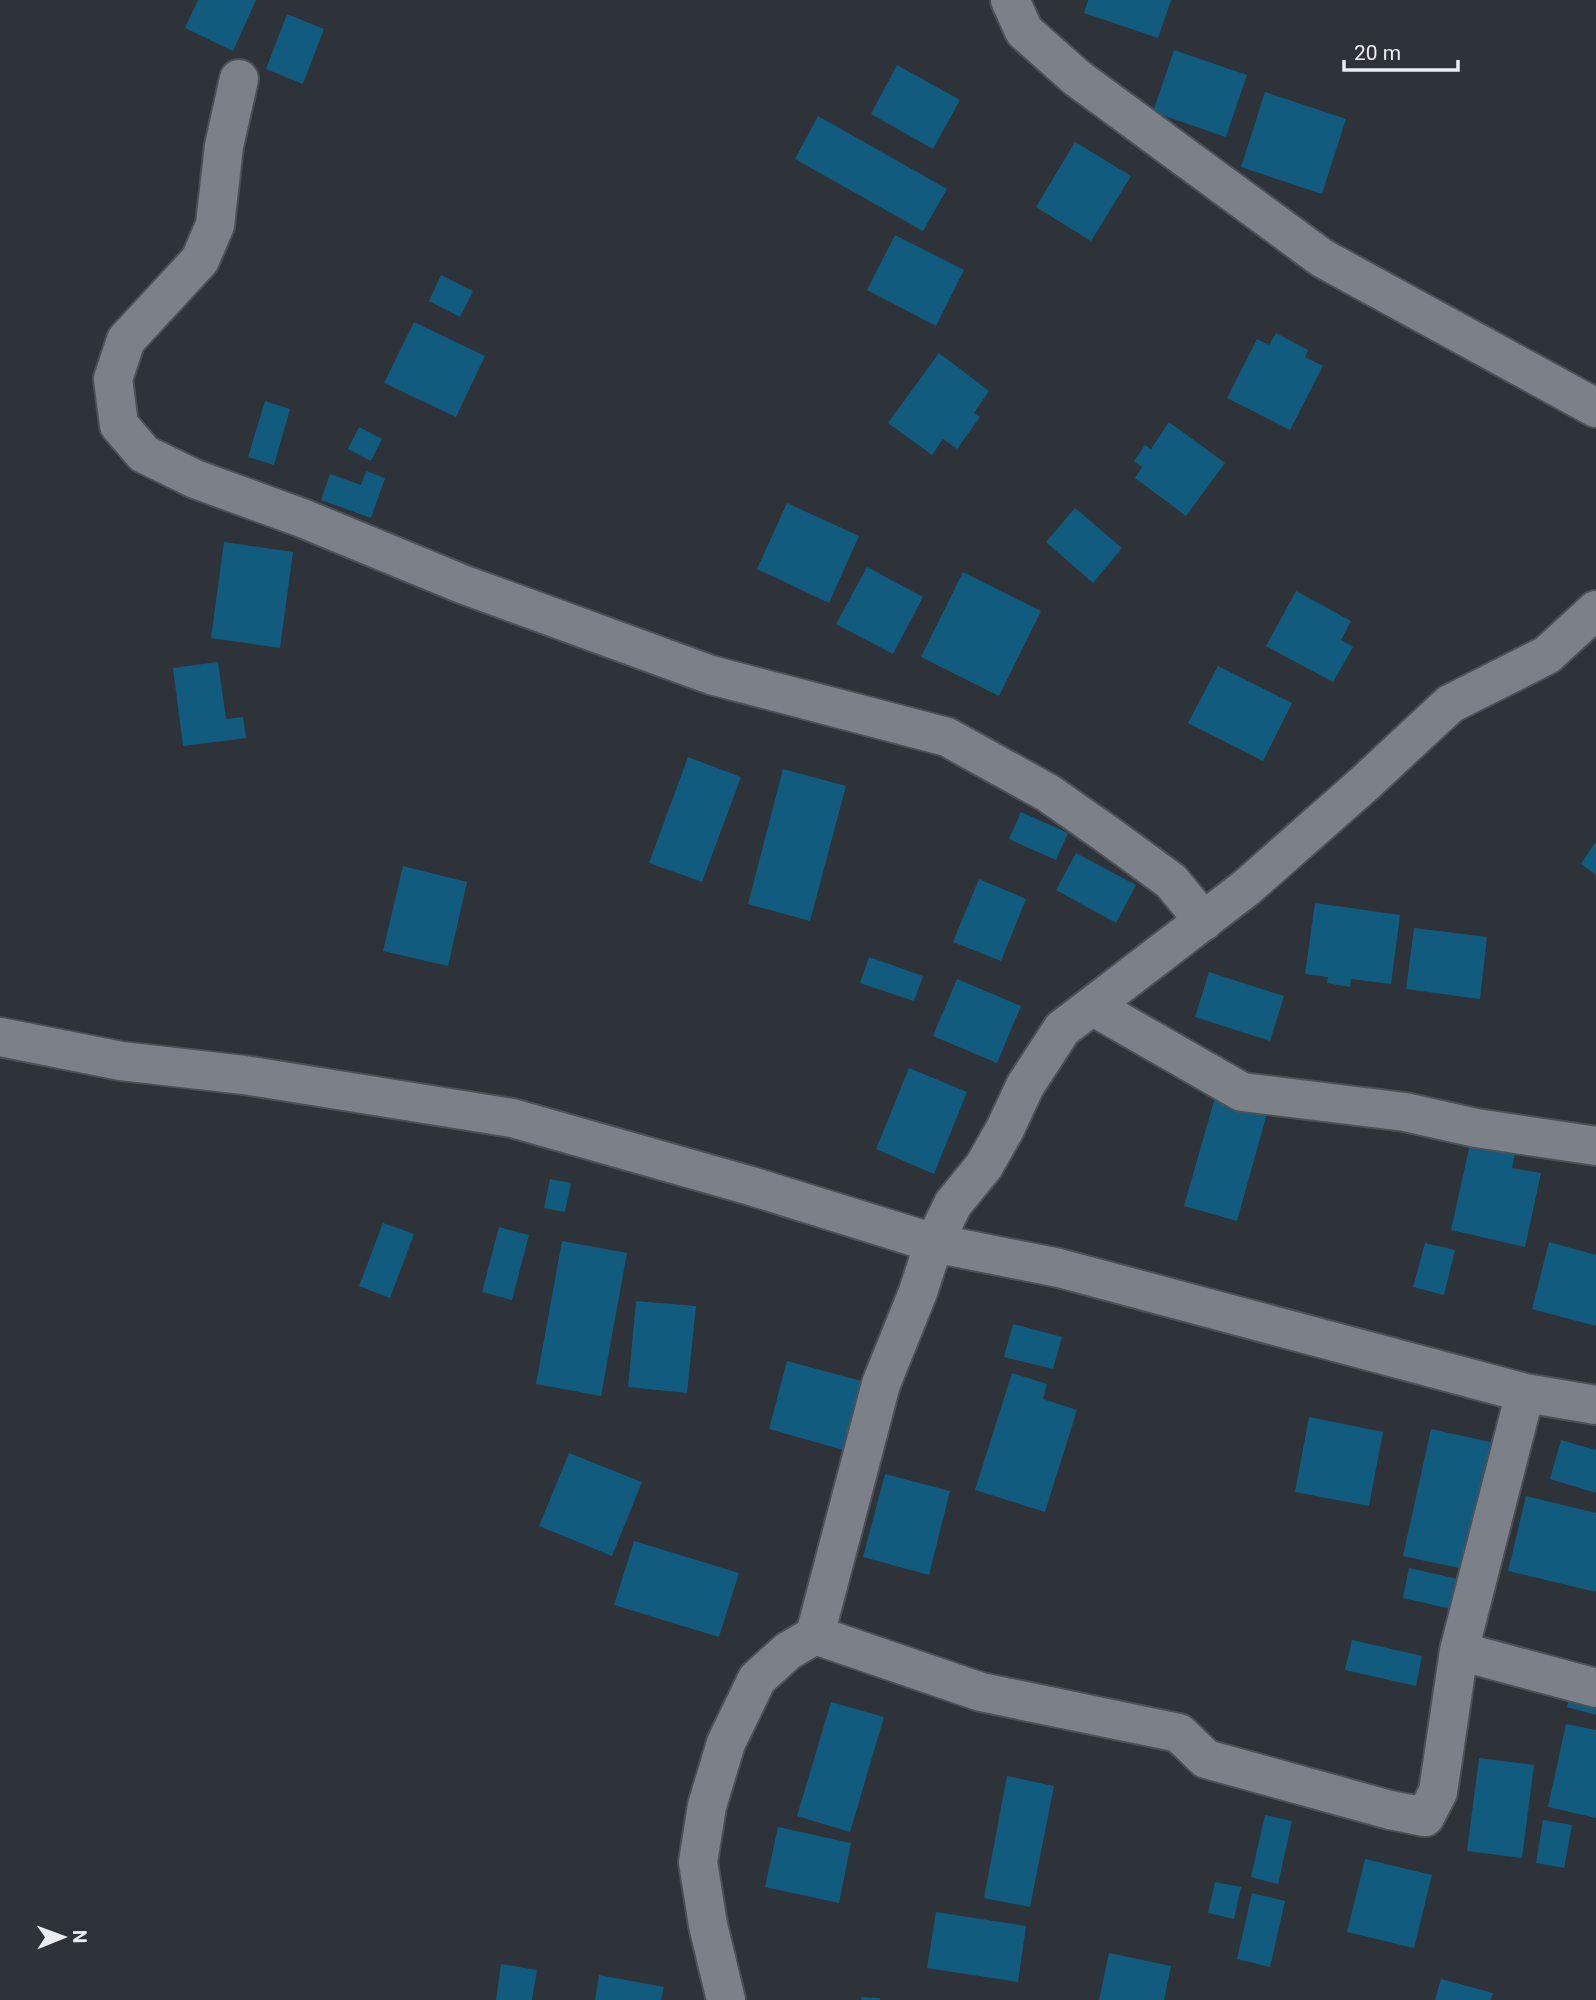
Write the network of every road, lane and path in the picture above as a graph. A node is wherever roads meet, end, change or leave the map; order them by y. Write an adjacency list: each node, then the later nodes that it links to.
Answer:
1 (1010, 0): 3 (street)
2 (239, 79): 5 (street)
3 (1596, 408)
4 (1596, 610): 5 (street)
5 (1205, 921): 6 (street)
6 (1092, 1006): 8 (street); 9 (street)
7 (0, 1037): 9 (street)
8 (1596, 1146)
9 (934, 1243): 10 (street); 12 (street)
10 (1525, 1393): 11 (street); 13 (street)
11 (1596, 1405)
12 (815, 1635): 13 (street); 15 (street)
13 (1459, 1651): 14 (street)
14 (1596, 1688)
15 (726, 2000)

